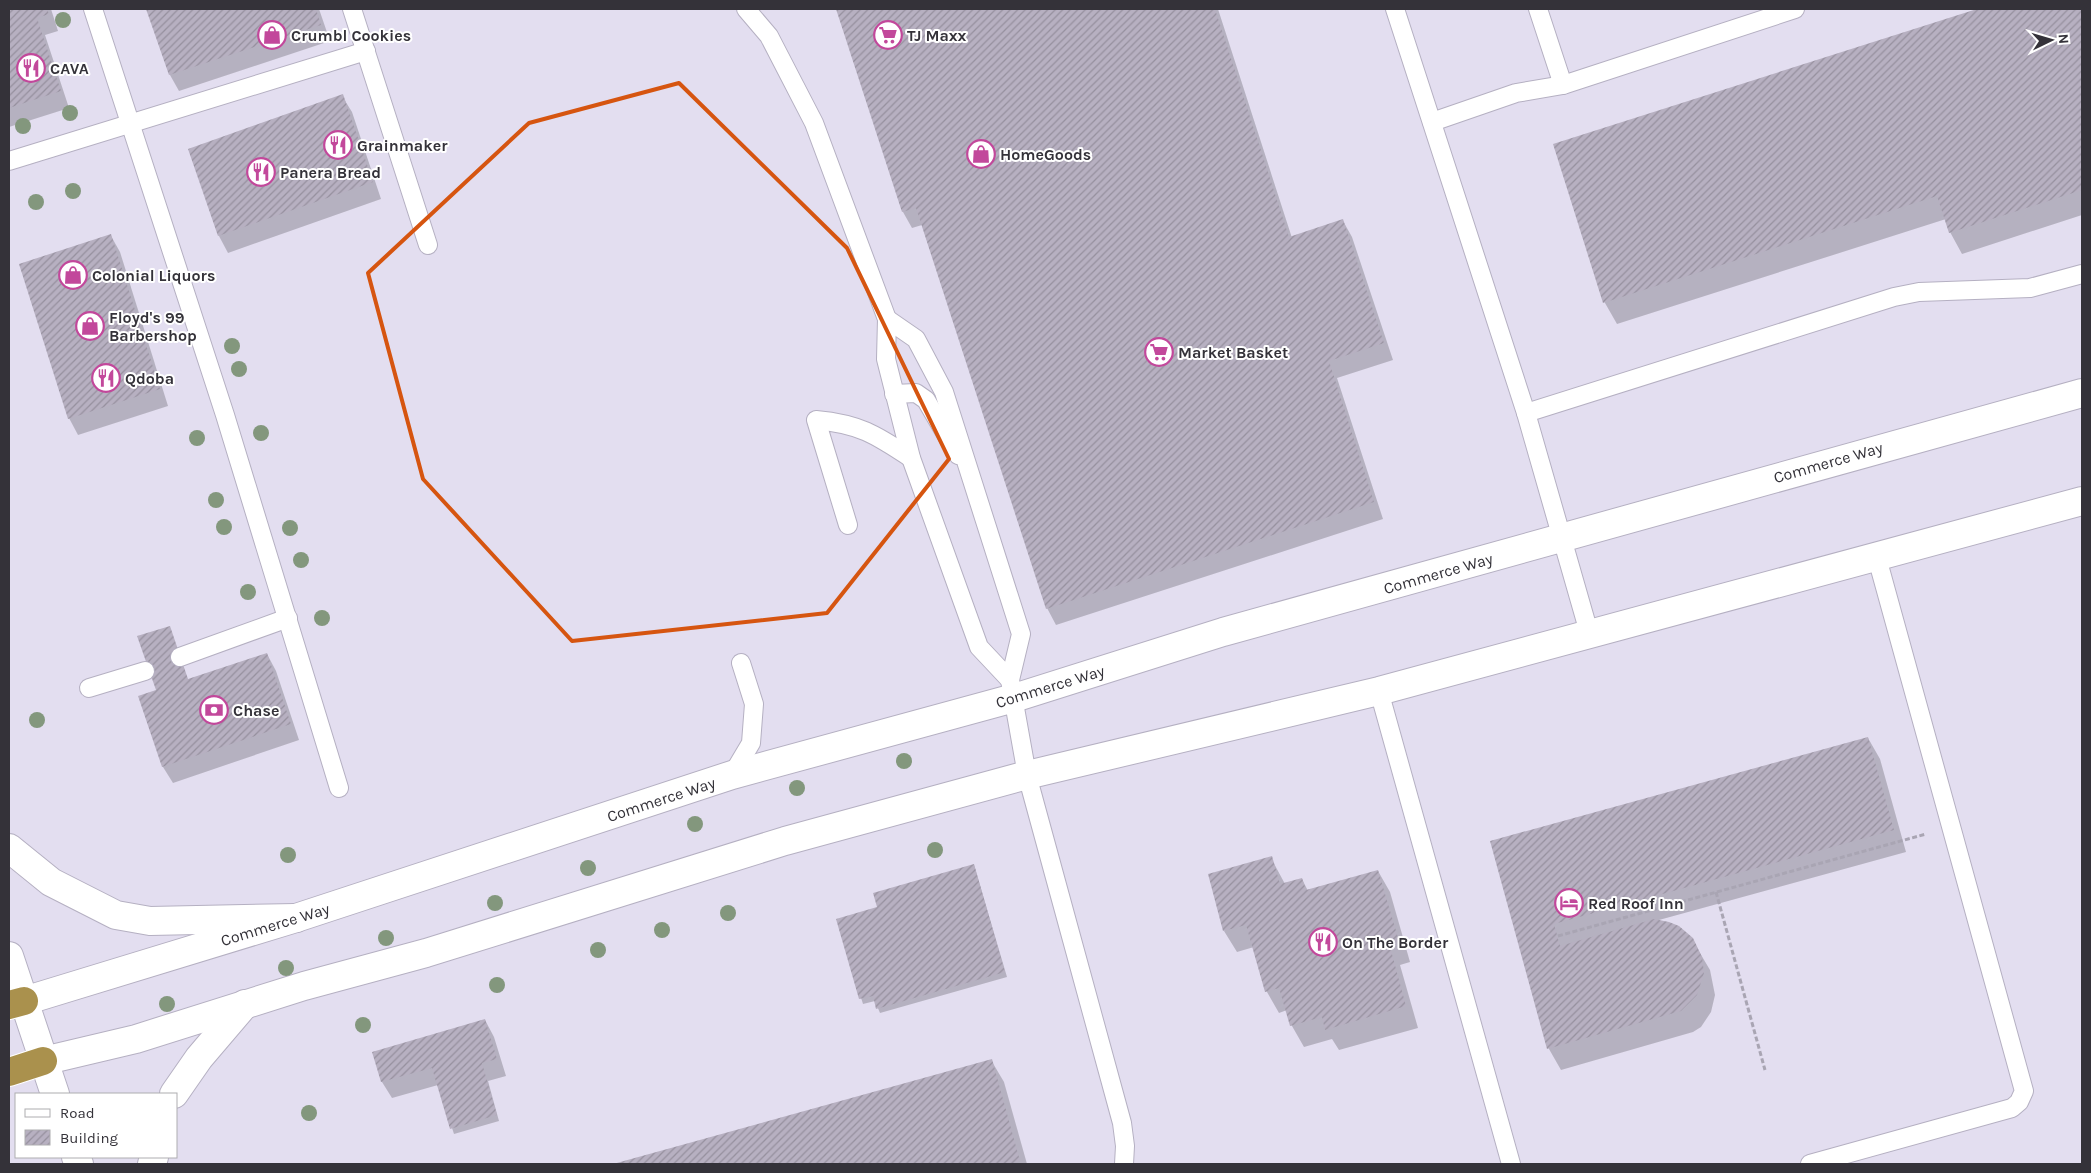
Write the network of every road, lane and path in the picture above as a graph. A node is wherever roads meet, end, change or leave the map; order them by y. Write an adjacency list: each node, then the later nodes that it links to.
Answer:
1 (93, 9): 10 (lane)
2 (352, 9): 7 (lane)
3 (746, 9): 14 (lane)
4 (1395, 9): 9 (lane)
5 (1538, 9): 8 (lane)
6 (1795, 9): 8 (lane)
7 (366, 51): 10 (lane); 12 (lane)
8 (1563, 85): 9 (lane)
9 (1432, 122): 17 (lane)
10 (130, 124): 11 (lane); 24 (lane)
11 (9, 161)
12 (428, 245)
13 (2082, 274): 17 (lane)
14 (887, 319): 16 (lane); 19 (lane)
15 (2082, 393): 22 (street, Commerce Way)
16 (894, 394): 18 (lane); 19 (lane)
17 (1526, 413): 22 (lane)
18 (911, 458): 21 (lane); 30 (lane)
19 (972, 477): 30 (lane)
20 (2082, 501): 23 (street)
21 (848, 525)
22 (1562, 538): 25 (lane); 30 (street, Commerce Way)
23 (1877, 558): 25 (street); 35 (lane)
24 (288, 618): 26 (lane); 34 (lane)
25 (1590, 636): 31 (street)
26 (180, 657)
27 (741, 663): 32 (lane)
28 (144, 671): 29 (lane)
29 (89, 688)
30 (1012, 689): 32 (street, Commerce Way); 33 (lane)
31 (1379, 691): 33 (street); 49 (lane)
32 (732, 775): 38 (street, Commerce Way)
33 (1027, 775): 42 (street); 48 (lane)
34 (339, 788)
35 (1952, 827): 37 (path); 50 (lane)
36 (9, 848): 38 (street)
37 (1716, 892): 39 (path); 44 (path)
38 (296, 918): 41 (street, Commerce Way)
39 (1558, 936)
40 (9, 956): 41 (street)
41 (16, 1003): 43 (street)
42 (245, 1004): 43 (street); 47 (street)
43 (43, 1061): 45 (highway); 46 (street)
44 (1765, 1070)
45 (9, 1072)
46 (55, 1093)
47 (175, 1093)
48 (1124, 1164)
49 (1510, 1164)
50 (1810, 1164)

